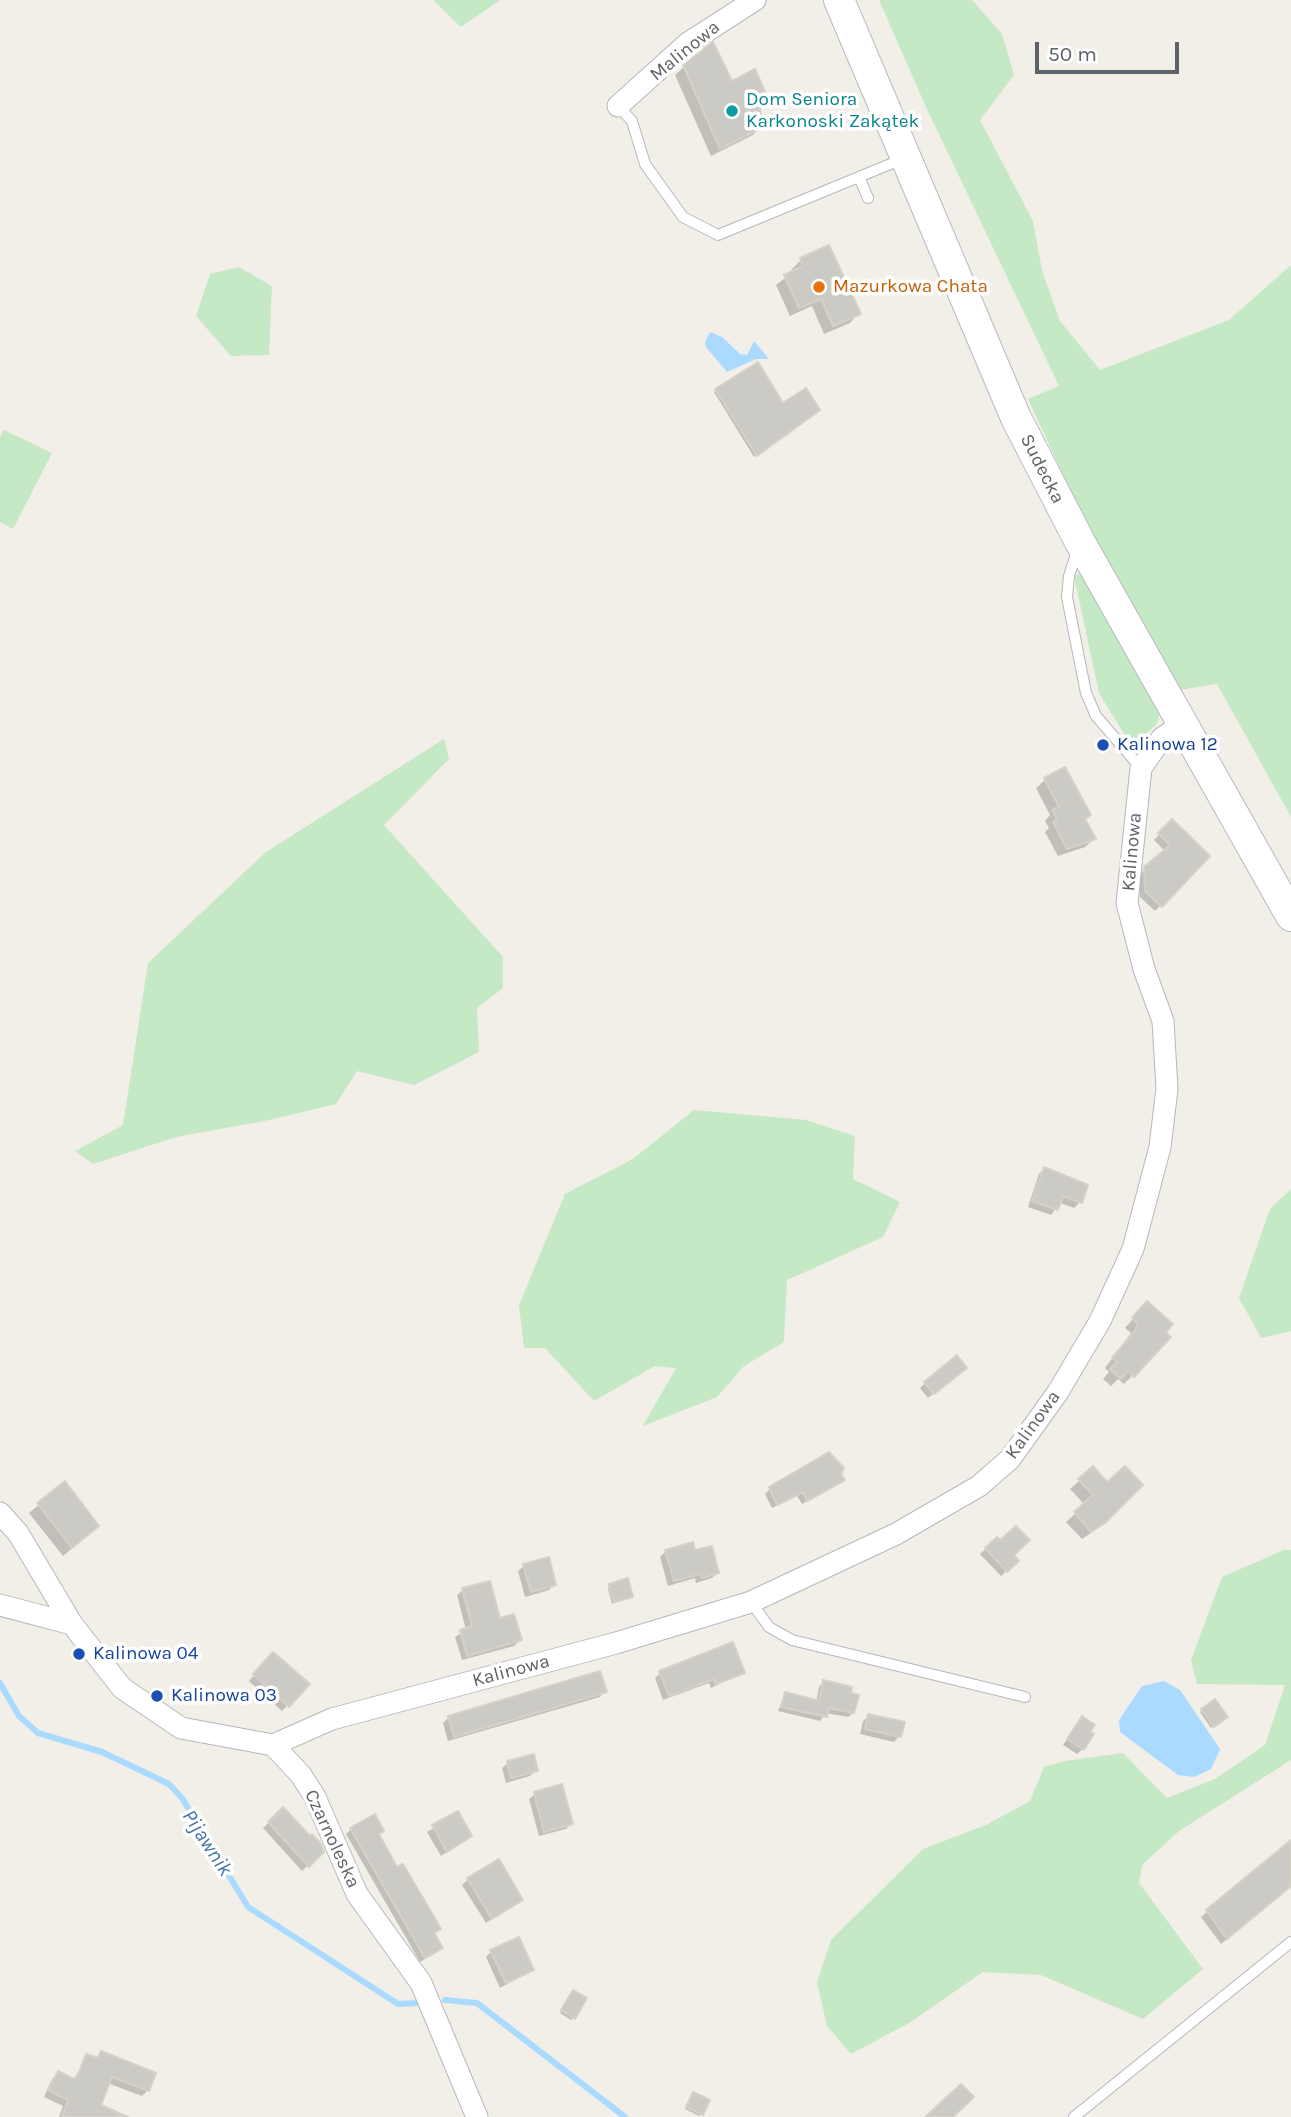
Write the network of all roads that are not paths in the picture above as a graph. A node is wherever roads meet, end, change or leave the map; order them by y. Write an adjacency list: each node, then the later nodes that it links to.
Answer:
1 (839, 0): 4 (main road, Sudecka)
2 (759, 3): 3 (street, Malinowa)
3 (618, 106): 5 (lane)
4 (905, 158): 5 (lane); 7 (main road, Sudecka)
5 (860, 179): 6 (lane)
6 (868, 198)
7 (1080, 542): 8 (main road, Sudecka); 9 (lane)
8 (1182, 725): 9 (street, Kalinowa); 10 (main road, Sudecka)
9 (1141, 768): 12 (street, Kalinowa)
10 (1291, 916)
11 (0, 1513): 14 (street)
12 (751, 1602): 15 (lane); 16 (street, Kalinowa)
13 (0, 1605): 14 (street)
14 (72, 1624): 16 (street)
15 (1025, 1697)
16 (273, 1745): 18 (street, Czarnoleska)
17 (1291, 1942): 19 (lane)
18 (477, 2117)
19 (1074, 2117)

